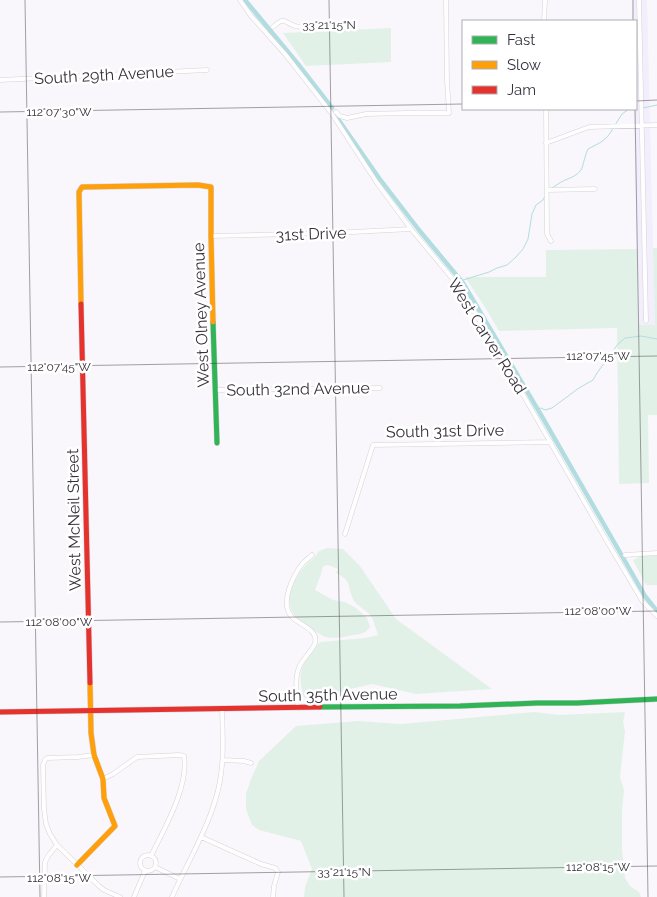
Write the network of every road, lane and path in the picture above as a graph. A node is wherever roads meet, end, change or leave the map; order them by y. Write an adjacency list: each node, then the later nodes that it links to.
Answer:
1 (240, 0): 18 (street, West Carver Road)
2 (446, 0): 11 (street)
3 (545, 0): 5 (street)
4 (640, 0): 12 (street)
5 (544, 20)
6 (273, 27): 7 (street)
7 (308, 27)
8 (207, 70): 9 (street, South 29th Avenue)
9 (0, 80)
10 (546, 110): 14 (street)
11 (336, 112)
12 (642, 126): 13 (street); 14 (street); 21 (street)
13 (657, 126)
14 (546, 143): 17 (street)
15 (212, 187): 19 (street, West Olney Avenue); 34 (street, West McNeil Street)
16 (595, 189): 17 (street)
17 (547, 190): 20 (street)
18 (411, 229): 19 (street, 31st Drive); 24 (street, West Carver Road)
19 (212, 236): 23 (street, West Olney Avenue)
20 (551, 241)
21 (646, 321)
22 (380, 388): 23 (street, South 32nd Avenue)
23 (216, 390): 25 (street, West Olney Avenue)
24 (551, 442): 26 (street, South 31st Drive); 30 (street, West Carver Road)
25 (217, 444)
26 (345, 534)
27 (657, 553): 29 (street)
28 (312, 555): 32 (street)
29 (625, 555)
30 (657, 616)
31 (657, 700): 32 (street, South 35th Avenue)
32 (298, 708): 33 (street, South 35th Avenue)
33 (222, 709): 34 (street, South 35th Avenue); 37 (street)
34 (90, 711): 35 (street, South 35th Avenue); 36 (street, West McNeil Street)
35 (0, 712)
36 (94, 755): 39 (street, West McNeil Street); 41 (street)
37 (223, 760): 38 (street); 40 (street)
38 (251, 764)
39 (103, 779): 42 (street); 43 (street, West McNeil Street)
40 (201, 837): 46 (street); 51 (street)
41 (57, 845): 43 (street); 47 (street)
42 (151, 856): 44 (street); 45 (street)
43 (77, 865): 48 (street)
44 (155, 867): 45 (street); 46 (street)
45 (144, 871): 49 (street)
46 (180, 879): 50 (street)
47 (44, 897)
48 (120, 897)
49 (134, 897)
50 (172, 897)
51 (273, 897)

